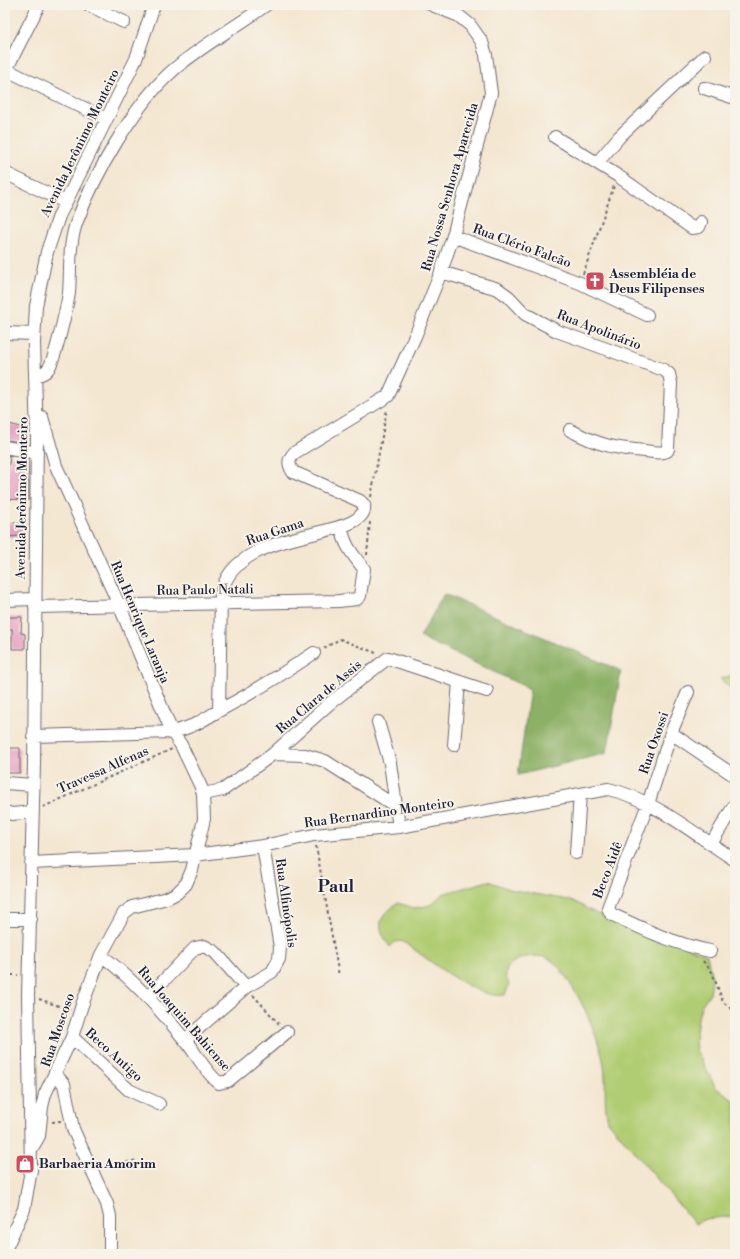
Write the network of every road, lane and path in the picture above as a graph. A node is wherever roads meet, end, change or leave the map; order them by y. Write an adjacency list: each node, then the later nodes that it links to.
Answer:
1 (39, 5): 8 (street)
2 (89, 5): 6 (street)
3 (154, 5): 11 (street, Avenida Jerônimo Monteiro)
4 (266, 5): 24 (street)
5 (432, 5): 18 (street, Rua Nossa Senhora Aparecida)
6 (124, 22)
7 (705, 56): 13 (street)
8 (6, 69): 11 (street)
9 (704, 88): 10 (street)
10 (735, 98)
11 (106, 119): 16 (street, Avenida Jerônimo Monteiro)
12 (555, 137): 13 (street)
13 (597, 163): 15 (street)
14 (5, 173): 16 (street)
15 (618, 176): 17 (street); 20 (path)
16 (65, 202): 23 (street, Avenida Jerônimo Monteiro)
17 (701, 222)
18 (453, 236): 19 (street, Rua Nossa Senhora Aparecida); 20 (street, Rua Clério Falcão)
19 (441, 272): 25 (street, Rua Nossa Senhora Aparecida); 27 (street, Rua Apolinário)
20 (580, 283): 21 (street, Rua Clério Falcão)
21 (647, 315)
22 (5, 333): 23 (street)
23 (34, 334): 24 (street, Avenida Jerônimo Monteiro)
24 (35, 376): 26 (street, Avenida Jerônimo Monteiro)
25 (388, 396): 30 (path); 32 (street)
26 (37, 399): 29 (street, Avenida Jerônimo Monteiro); 37 (street, Rua Henrique Laranja)
27 (570, 430)
28 (5, 447): 29 (street)
29 (37, 453): 35 (street, Avenida Jerônimo Monteiro)
30 (371, 499)
31 (370, 514): 33 (path)
32 (342, 527): 33 (street); 36 (street, Rua Gama)
33 (364, 569): 36 (street, Rua Paulo Natali)
34 (5, 600): 35 (street, Rua Paulo Natali)
35 (35, 603): 37 (street, Rua Paulo Natali); 47 (street, Avenida Jerônimo Monteiro)
36 (221, 604): 37 (street, Rua Paulo Natali); 43 (street, Rua Gama)
37 (120, 607): 45 (street, Rua Henrique Laranja)
38 (314, 653): 39 (path); 43 (street)
39 (388, 658): 40 (street); 50 (street, Rua Clara de Assis)
40 (459, 682): 41 (street); 49 (street)
41 (487, 691)
42 (688, 692): 46 (street, Rua Oxossi)
43 (219, 711): 45 (street)
44 (378, 722): 58 (street)
45 (172, 732): 47 (street); 48 (street, Rua Henrique Laranja)
46 (671, 733): 51 (street); 56 (street, Rua Oxossi)
47 (33, 736): 53 (street, Avenida Jerônimo Monteiro)
48 (181, 745): 54 (street, Rua Henrique Laranja); 60 (path, Travessa Alfenas)
49 (454, 745)
50 (273, 754): 54 (street, Rua Clara de Assis); 58 (street)
51 (735, 776)
52 (5, 783): 53 (street)
53 (33, 785): 60 (street, Avenida Jerônimo Monteiro)
54 (203, 794): 66 (street, Rua Henrique Laranja)
55 (580, 794): 56 (street, Rua Bernardino Monteiro); 61 (street, Rua Bernardino Monteiro); 65 (street)
56 (648, 804): 63 (street, Rua Bernardino Monteiro); 72 (street, Beco Aidê)
57 (735, 804): 63 (street)
58 (397, 807): 61 (street)
59 (5, 812): 60 (street)
60 (33, 812): 68 (street, Avenida Jerônimo Monteiro)
61 (399, 827): 62 (street, Rua Bernardino Monteiro)
62 (314, 835): 64 (street, Rua Bernardino Monteiro); 75 (path)
63 (710, 844): 67 (street, Rua Bernardino Monteiro)
64 (260, 846): 66 (street, Rua Bernardino Monteiro); 69 (street, Rua Alfinópolis); 76 (street, Rua Alfinópolis)
65 (576, 853)
66 (195, 855): 68 (street, Rua Bernardino Monteiro); 74 (street, Rua Moscoso)
67 (735, 860)
68 (31, 863): 71 (street, Avenida Jerônimo Monteiro)
69 (267, 900)
70 (5, 919): 71 (street)
71 (31, 919): 77 (street, Avenida Jerônimo Monteiro)
72 (693, 948): 73 (street, Beco Aidê); 79 (path)
73 (710, 951)
74 (101, 955): 78 (street, Rua Joaquim Bahiense); 80 (street, Rua Moscoso)
75 (339, 976)
76 (246, 987): 78 (street); 81 (path); 83 (street, Rua Alfinópolis)
77 (28, 995): 80 (path); 88 (street, Avenida Jerônimo Monteiro)
78 (148, 997): 83 (street, Rua Joaquim Bahiense)
79 (735, 1012)
80 (79, 1013): 82 (street, Rua Moscoso)
81 (287, 1032): 83 (street, Rua Joaquim Bahiense)
82 (72, 1037): 84 (street, Rua Moscoso); 85 (street, Beco Antigo)
83 (185, 1040)
84 (55, 1074): 86 (street, Rua Moscoso); 87 (street)
85 (159, 1104)
86 (71, 1120): 87 (path); 90 (street, Rua Moscoso)
87 (40, 1122): 88 (street)
88 (31, 1149): 91 (street, Avenida Jerônimo Monteiro)
89 (137, 1160): 90 (path)
90 (92, 1171): 92 (street, Rua Moscoso)
91 (5, 1250)
92 (110, 1254)

